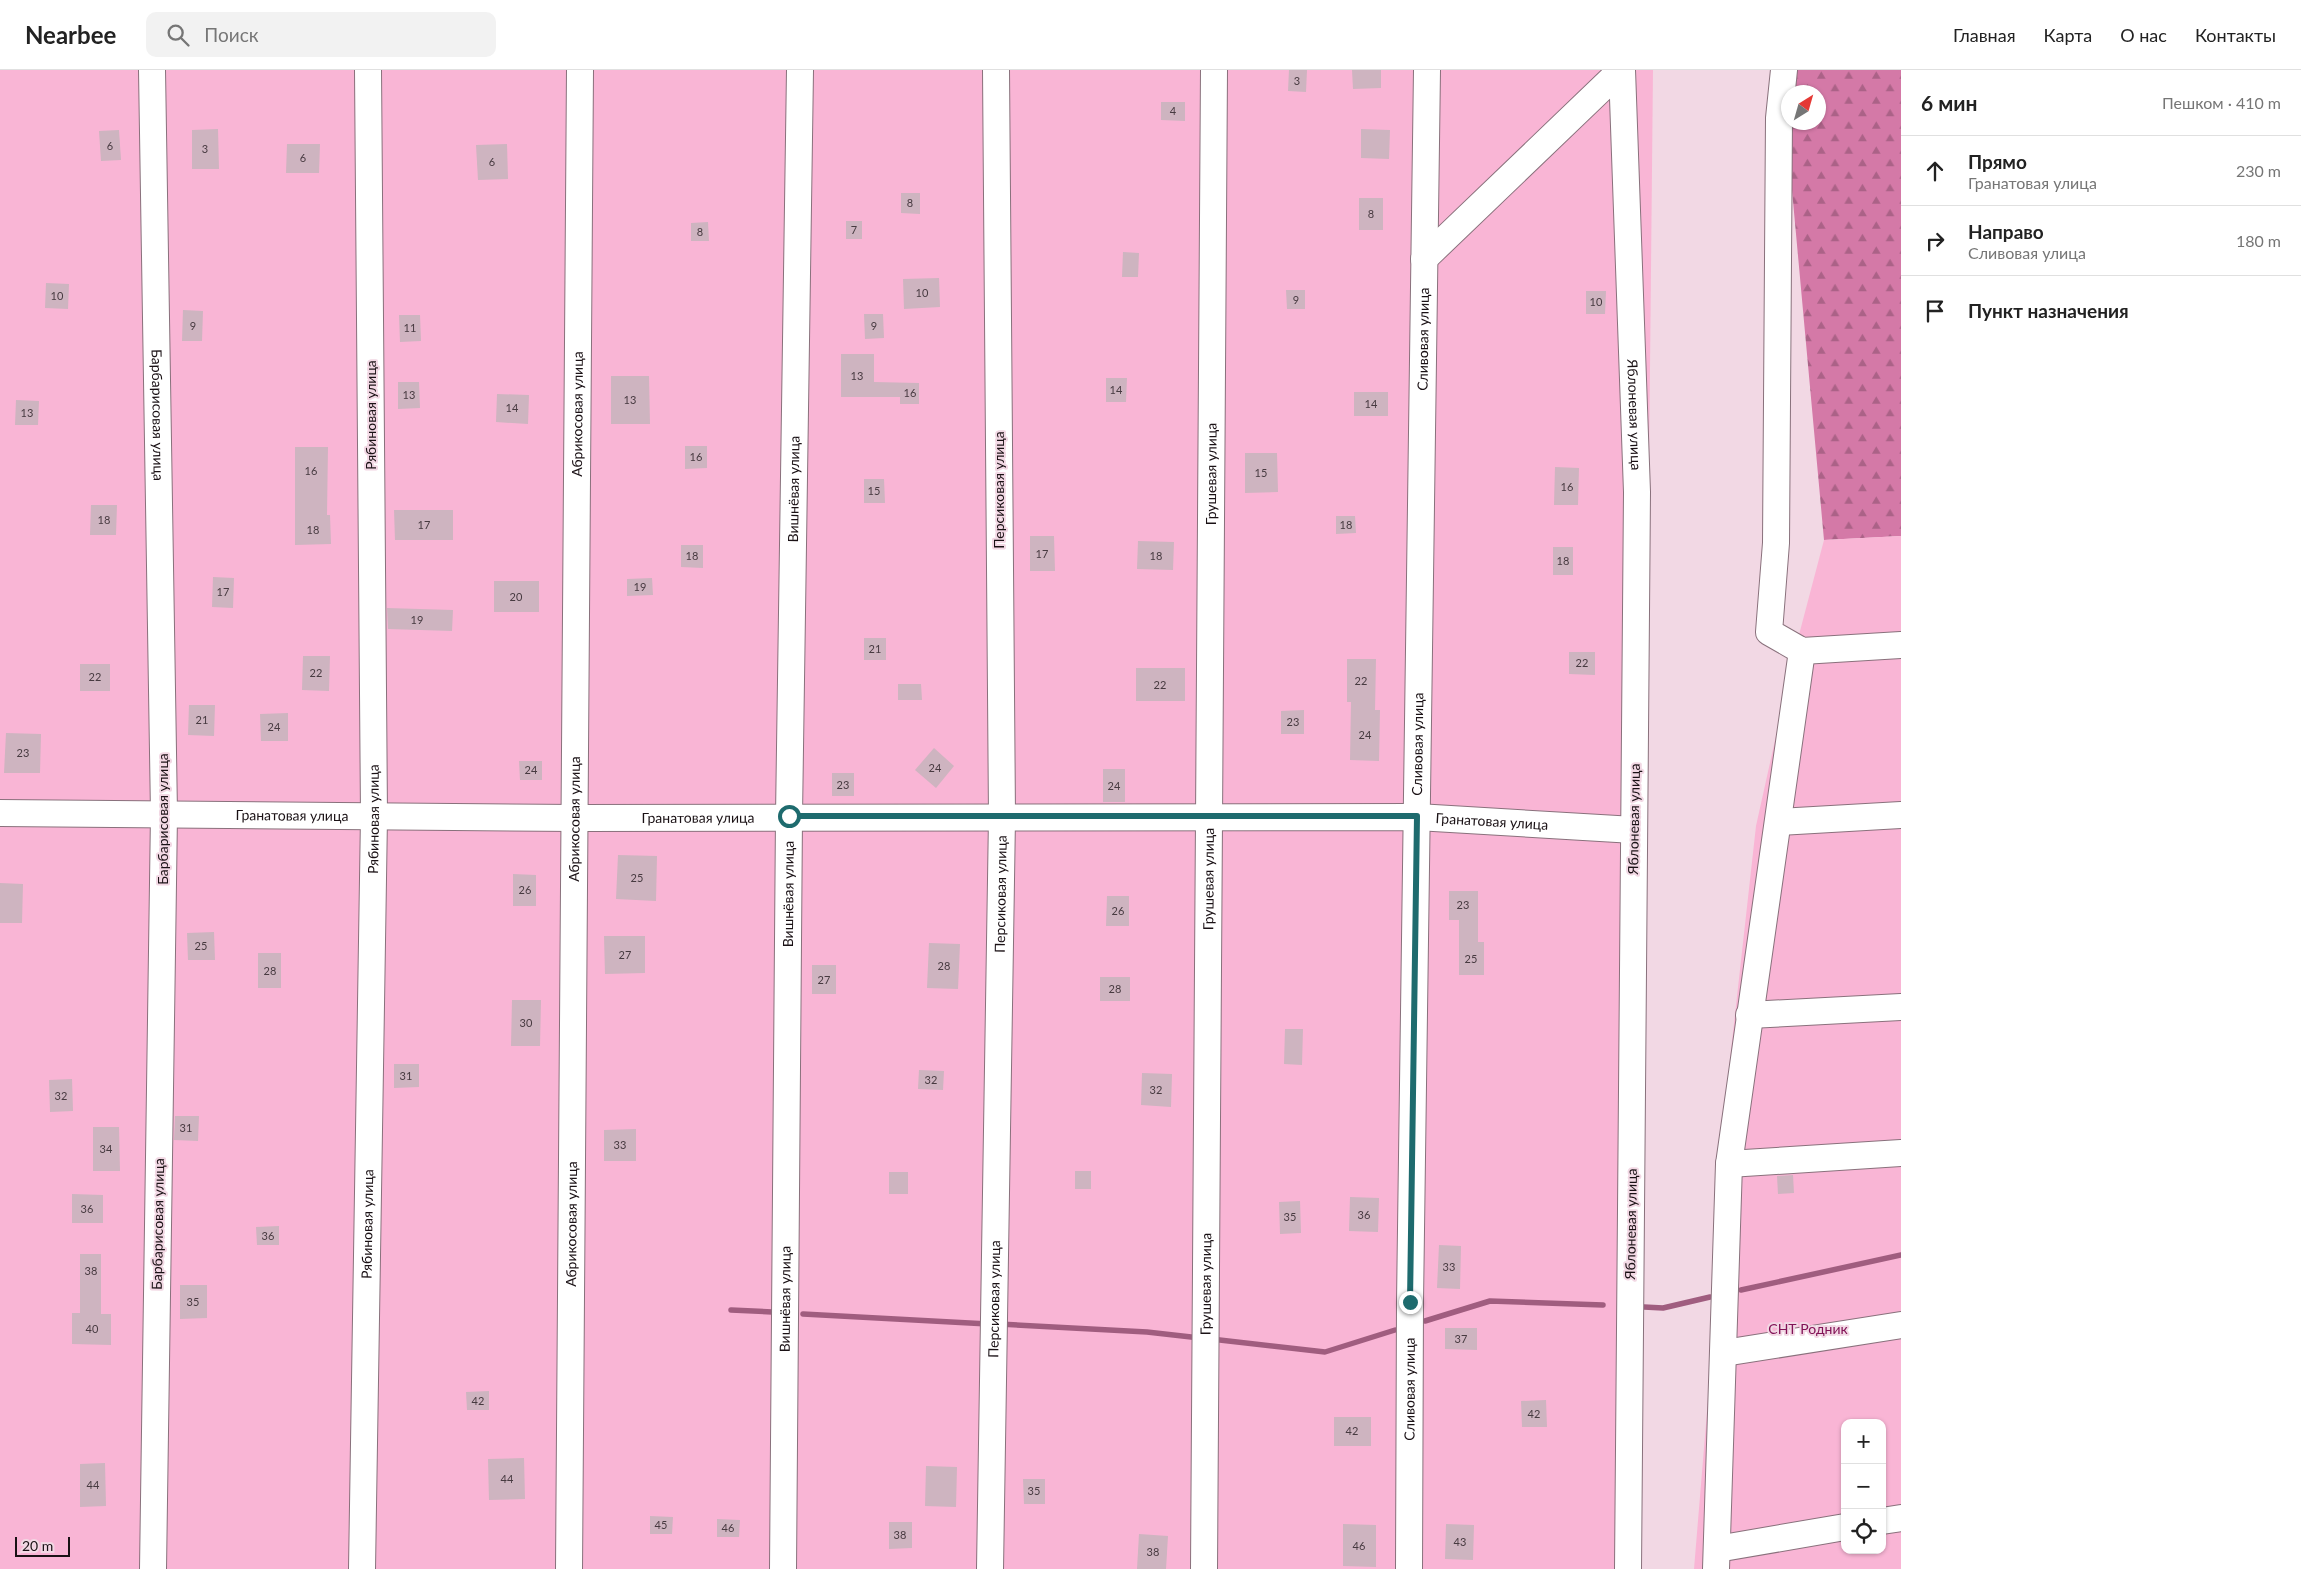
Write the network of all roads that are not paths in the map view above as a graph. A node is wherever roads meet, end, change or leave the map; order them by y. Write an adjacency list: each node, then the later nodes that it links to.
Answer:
1 (152, 70): 14 (street, Барбарисовая улица)
2 (368, 70): 16 (street, Рябиновая улица)
3 (580, 70): 21 (street, Абрикосовая улица)
4 (800, 70): 17 (street, Вишнёвая улица)
5 (996, 70): 20 (street, Персиковая улица)
6 (1214, 70): 18 (street, Грушевая улица)
7 (1427, 70): 10 (street, Сливовая улица)
8 (1621, 70): 10 (street); 23 (street, Яблоневая улица)
9 (1784, 70): 12 (street)
10 (1424, 258): 19 (street, Сливовая улица)
11 (1901, 644): 12 (street)
12 (1802, 651): 22 (street)
13 (0, 813): 14 (street, Гранатовая улица)
14 (164, 814): 16 (street, Гранатовая улица); 34 (street, Барбарисовая улица)
15 (1901, 815): 22 (street)
16 (374, 816): 21 (street, Гранатовая улица); 35 (street, Рябиновая улица)
17 (789, 816): 20 (street, Гранатовая улица); 21 (street, Гранатовая улица); 37 (street, Вишнёвая улица)
18 (1210, 816): 19 (street, Гранатовая улица); 20 (street, Гранатовая улица); 39 (street, Грушевая улица)
19 (1417, 816): 23 (street, Гранатовая улица); 40 (street, Сливовая улица)
20 (1002, 817): 38 (street, Персиковая улица)
21 (576, 818): 36 (street, Абрикосовая улица)
22 (1779, 822): 25 (street)
23 (1634, 830): 41 (street, Яблоневая улица)
24 (1901, 1007): 25 (street)
25 (1749, 1015): 27 (street)
26 (1901, 1153): 27 (street)
27 (1729, 1164): 29 (street)
28 (1901, 1325): 29 (street)
29 (1724, 1353): 33 (street)
30 (1901, 1518): 31 (street)
31 (1886, 1520)
32 (1841, 1528): 33 (street)
33 (1716, 1559)
34 (153, 1569)
35 (362, 1569)
36 (569, 1569)
37 (783, 1569)
38 (990, 1569)
39 (1204, 1569)
40 (1409, 1569)
41 (1628, 1569)

